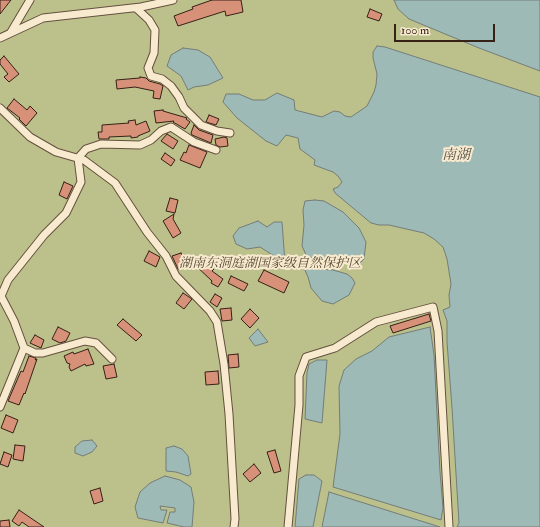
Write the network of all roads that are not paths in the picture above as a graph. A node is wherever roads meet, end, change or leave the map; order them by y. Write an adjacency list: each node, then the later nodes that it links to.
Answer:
1 (30, 0): 4 (street)
2 (173, 0): 3 (street)
3 (136, 8): 4 (street); 7 (street)
4 (11, 32): 5 (street)
5 (0, 38)
6 (0, 108): 9 (street)
7 (230, 133)
8 (216, 150): 9 (street)
9 (78, 158): 10 (street); 13 (street)
10 (24, 348): 11 (street); 12 (street)
11 (112, 358)
12 (0, 407)
13 (234, 527)
14 (288, 527): 15 (street)
15 (449, 527)

